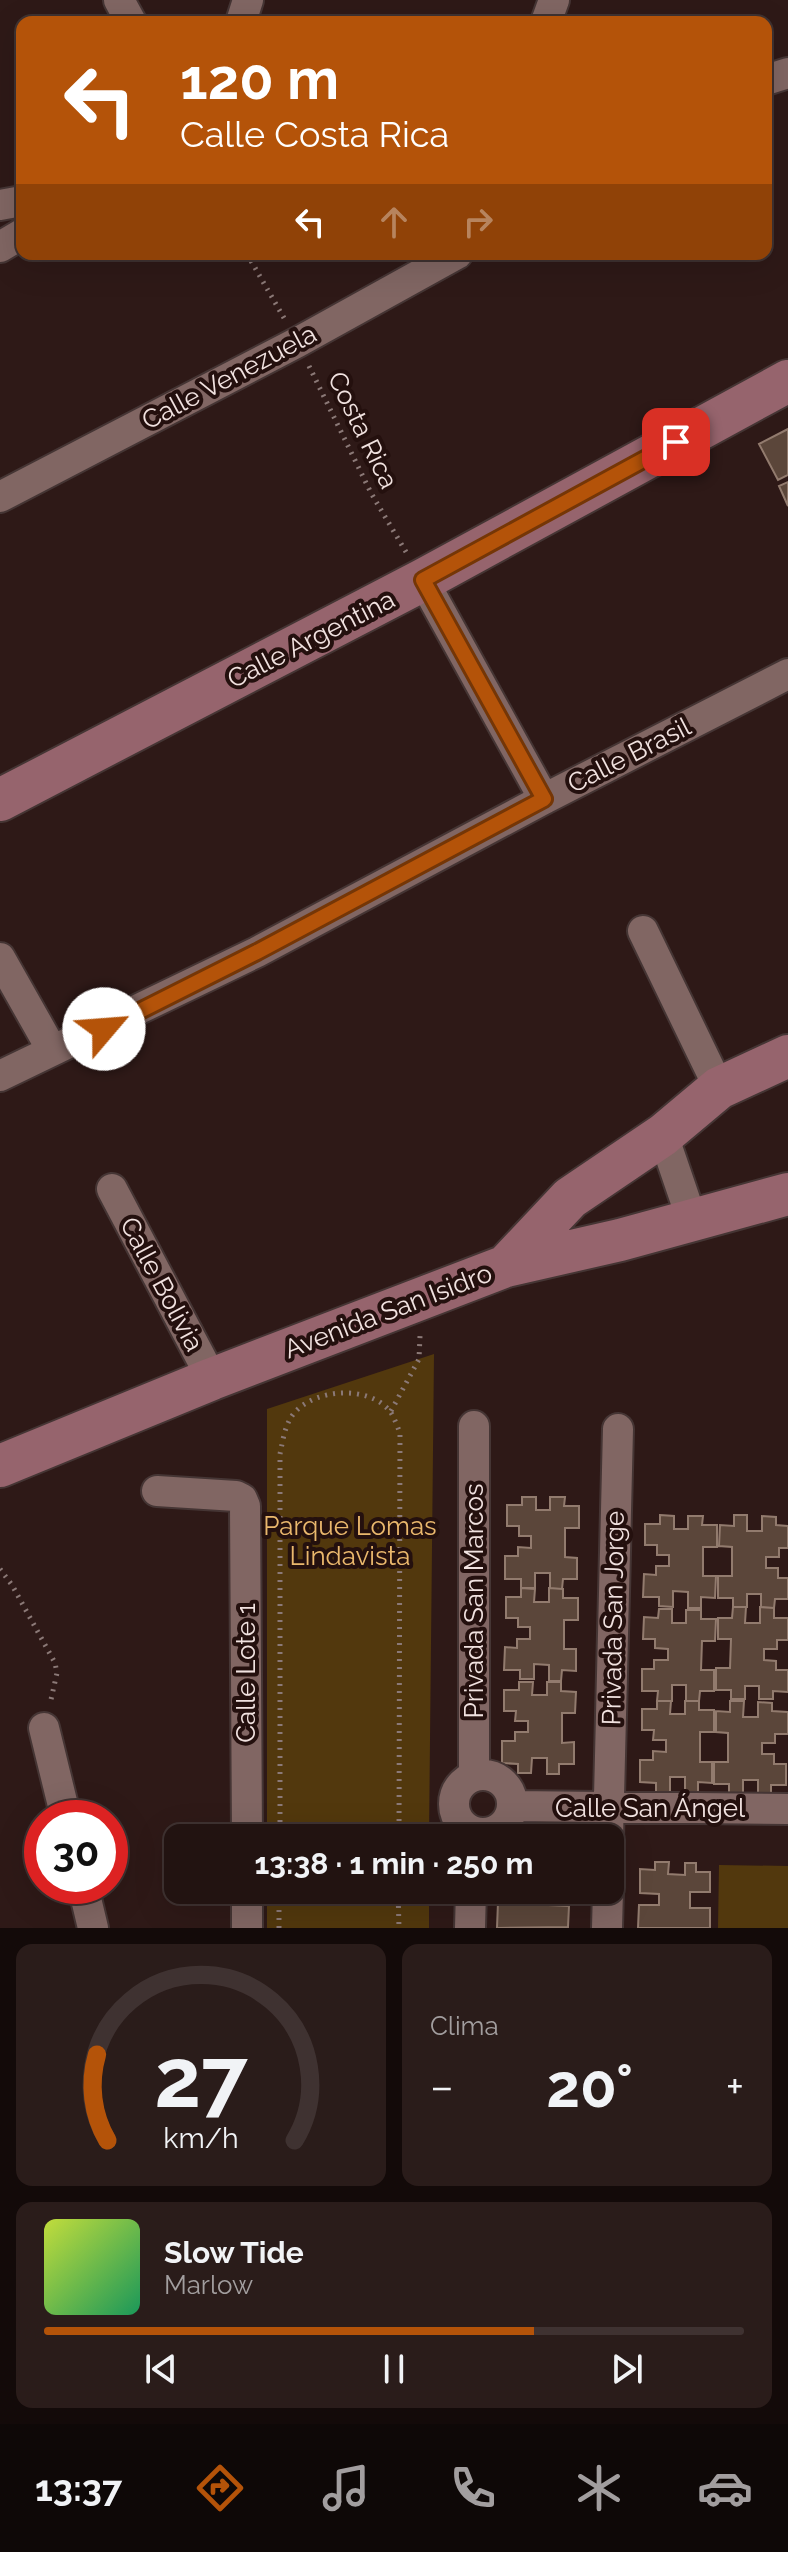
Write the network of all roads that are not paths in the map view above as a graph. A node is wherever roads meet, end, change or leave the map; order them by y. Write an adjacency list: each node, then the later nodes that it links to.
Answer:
1 (446, 260): 3 (street, Calle Venezuela)
2 (788, 381): 4 (street, Calle Argentina)
3 (0, 497)
4 (423, 580): 6 (street); 7 (street, Calle Argentina)
5 (788, 674): 6 (street, Calle Brasil)
6 (544, 799): 10 (street, Calle Brasil)
7 (0, 800)
8 (643, 931): 13 (street)
9 (0, 958): 10 (street)
10 (52, 1050): 12 (street, Calle Brasil)
11 (788, 1056): 13 (street)
12 (0, 1076)
13 (719, 1088): 14 (street)
14 (663, 1135): 17 (street); 18 (street)
15 (112, 1189): 19 (street, Calle Bolivia)
16 (788, 1194): 17 (street, Avenida San Isidro)
17 (692, 1220): 18 (street, Avenida San Isidro)
18 (506, 1266): 19 (street, Avenida San Isidro)
19 (212, 1379): 22 (street, Avenida San Isidro)
20 (474, 1426): 25 (street, Privada San Marcos)
21 (618, 1429): 28 (street, Privada San Jorge)
22 (0, 1466)
23 (157, 1491): 30 (street, Calle Lote 1)
24 (44, 1728): 26 (street)
25 (474, 1776): 27 (street); 31 (street)
26 (62, 1800)
27 (513, 1806): 28 (street, Calle San Ángel); 32 (street)
28 (609, 1807): 29 (street, Calle San Ángel); 33 (street, Privada San Jorge)
29 (788, 1809)
30 (247, 1824)
31 (462, 1824)
32 (502, 1824)
33 (608, 1824)
34 (87, 1904): 38 (street)
35 (247, 1904): 39 (street)
36 (471, 1904): 40 (street)
37 (608, 1904): 41 (street)
38 (93, 1928)
39 (247, 1928)
40 (470, 1928)
41 (607, 1928)

